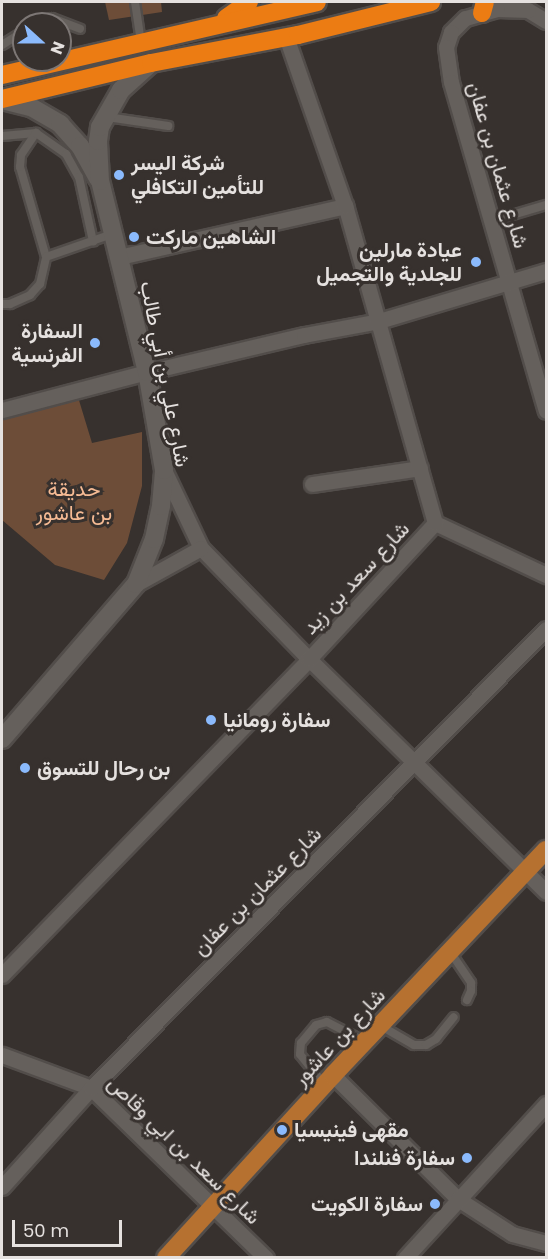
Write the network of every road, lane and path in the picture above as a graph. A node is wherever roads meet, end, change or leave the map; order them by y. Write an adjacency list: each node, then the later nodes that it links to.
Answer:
1 (135, 2): 11 (lane)
2 (249, 2): 7 (highway)
3 (317, 2): 7 (highway)
4 (431, 2): 10 (highway)
5 (484, 7): 6 (street, شارع عثمان بن عفان); 22 (street, شارع عثمان بن عفان)
6 (546, 21)
7 (217, 24): 11 (highway)
8 (72, 26): 9 (lane)
9 (80, 29)
10 (292, 36): 12 (highway); 21 (street, شارع سعد بن زيد)
11 (141, 43): 13 (highway)
12 (151, 63): 14 (highway); 15 (street, شارع علي بن أبي طالب)
13 (2, 75)
14 (2, 99): 19 (street, شارع علي بن أبي طالب)
15 (105, 117): 16 (lane); 19 (street, شارع علي بن أبي طالب)
16 (168, 126)
17 (36, 133): 18 (lane); 24 (lane); 25 (lane)
18 (2, 136)
19 (100, 181): 23 (street, شارع علي بن أبي طالب)
20 (546, 205): 22 (lane)
21 (345, 206): 26 (street); 30 (street, شارع سعد بن زيد)
22 (492, 221): 28 (street, شارع عثمان بن عفان)
23 (113, 234): 24 (lane); 26 (street, شارع علي بن أبي طالب)
24 (93, 241): 25 (lane)
25 (46, 257): 29 (lane)
26 (119, 257): 31 (street, شارع علي بن أبي طالب)
27 (546, 271): 28 (street)
28 (510, 283): 30 (street); 33 (street, شارع عثمان بن عفان)
29 (2, 304)
30 (379, 321): 31 (street); 34 (street, شارع سعد بن زيد)
31 (147, 372): 32 (street); 35 (street, شارع علي بن أبي طالب)
32 (2, 409)
33 (546, 411)
34 (420, 468): 36 (street); 37 (street, شارع سعد بن زيد)
35 (164, 470): 38 (street); 40 (street, شارع علي بن أبي طالب)
36 (312, 484)
37 (435, 523): 39 (street); 42 (street, شارع سعد بن زيد)
38 (201, 548): 40 (street); 42 (street)
39 (546, 575)
40 (136, 584): 43 (street, شارع علي بن أبي طالب)
41 (546, 629): 44 (street, شارع عثمان بن عفان)
42 (309, 659): 44 (street); 49 (street, شارع سعد بن زيد)
43 (2, 739)
44 (415, 762): 46 (street); 56 (street, شارع عثمان بن عفان)
45 (546, 850): 46 (main road, شارع بن عاشور)
46 (526, 871): 47 (street); 48 (main road, شارع بن عاشور)
47 (546, 892)
48 (451, 953): 50 (lane); 52 (main road, شارع بن عاشور)
49 (2, 975)
50 (467, 1000)
51 (454, 1017): 52 (lane)
52 (380, 1025): 53 (main road, شارع بن عاشور)
53 (364, 1041): 55 (main road, شارع بن عاشور); 55 (lane)
54 (2, 1055): 56 (street, شارع سعد بن ابي وقاص)
55 (329, 1080): 59 (street); 60 (main road, شارع بن عاشور)
56 (91, 1088): 58 (street, شارع عثمان بن عفان); 60 (street, شارع سعد بن ابي وقاص)
57 (546, 1104): 59 (street)
58 (2, 1187)
59 (458, 1200): 61 (street); 64 (street)
60 (211, 1207): 62 (main road, شارع بن عاشور); 63 (street, شارع سعد بن ابي وقاص)
61 (546, 1243)
62 (166, 1257)
63 (266, 1257)
64 (405, 1257)

